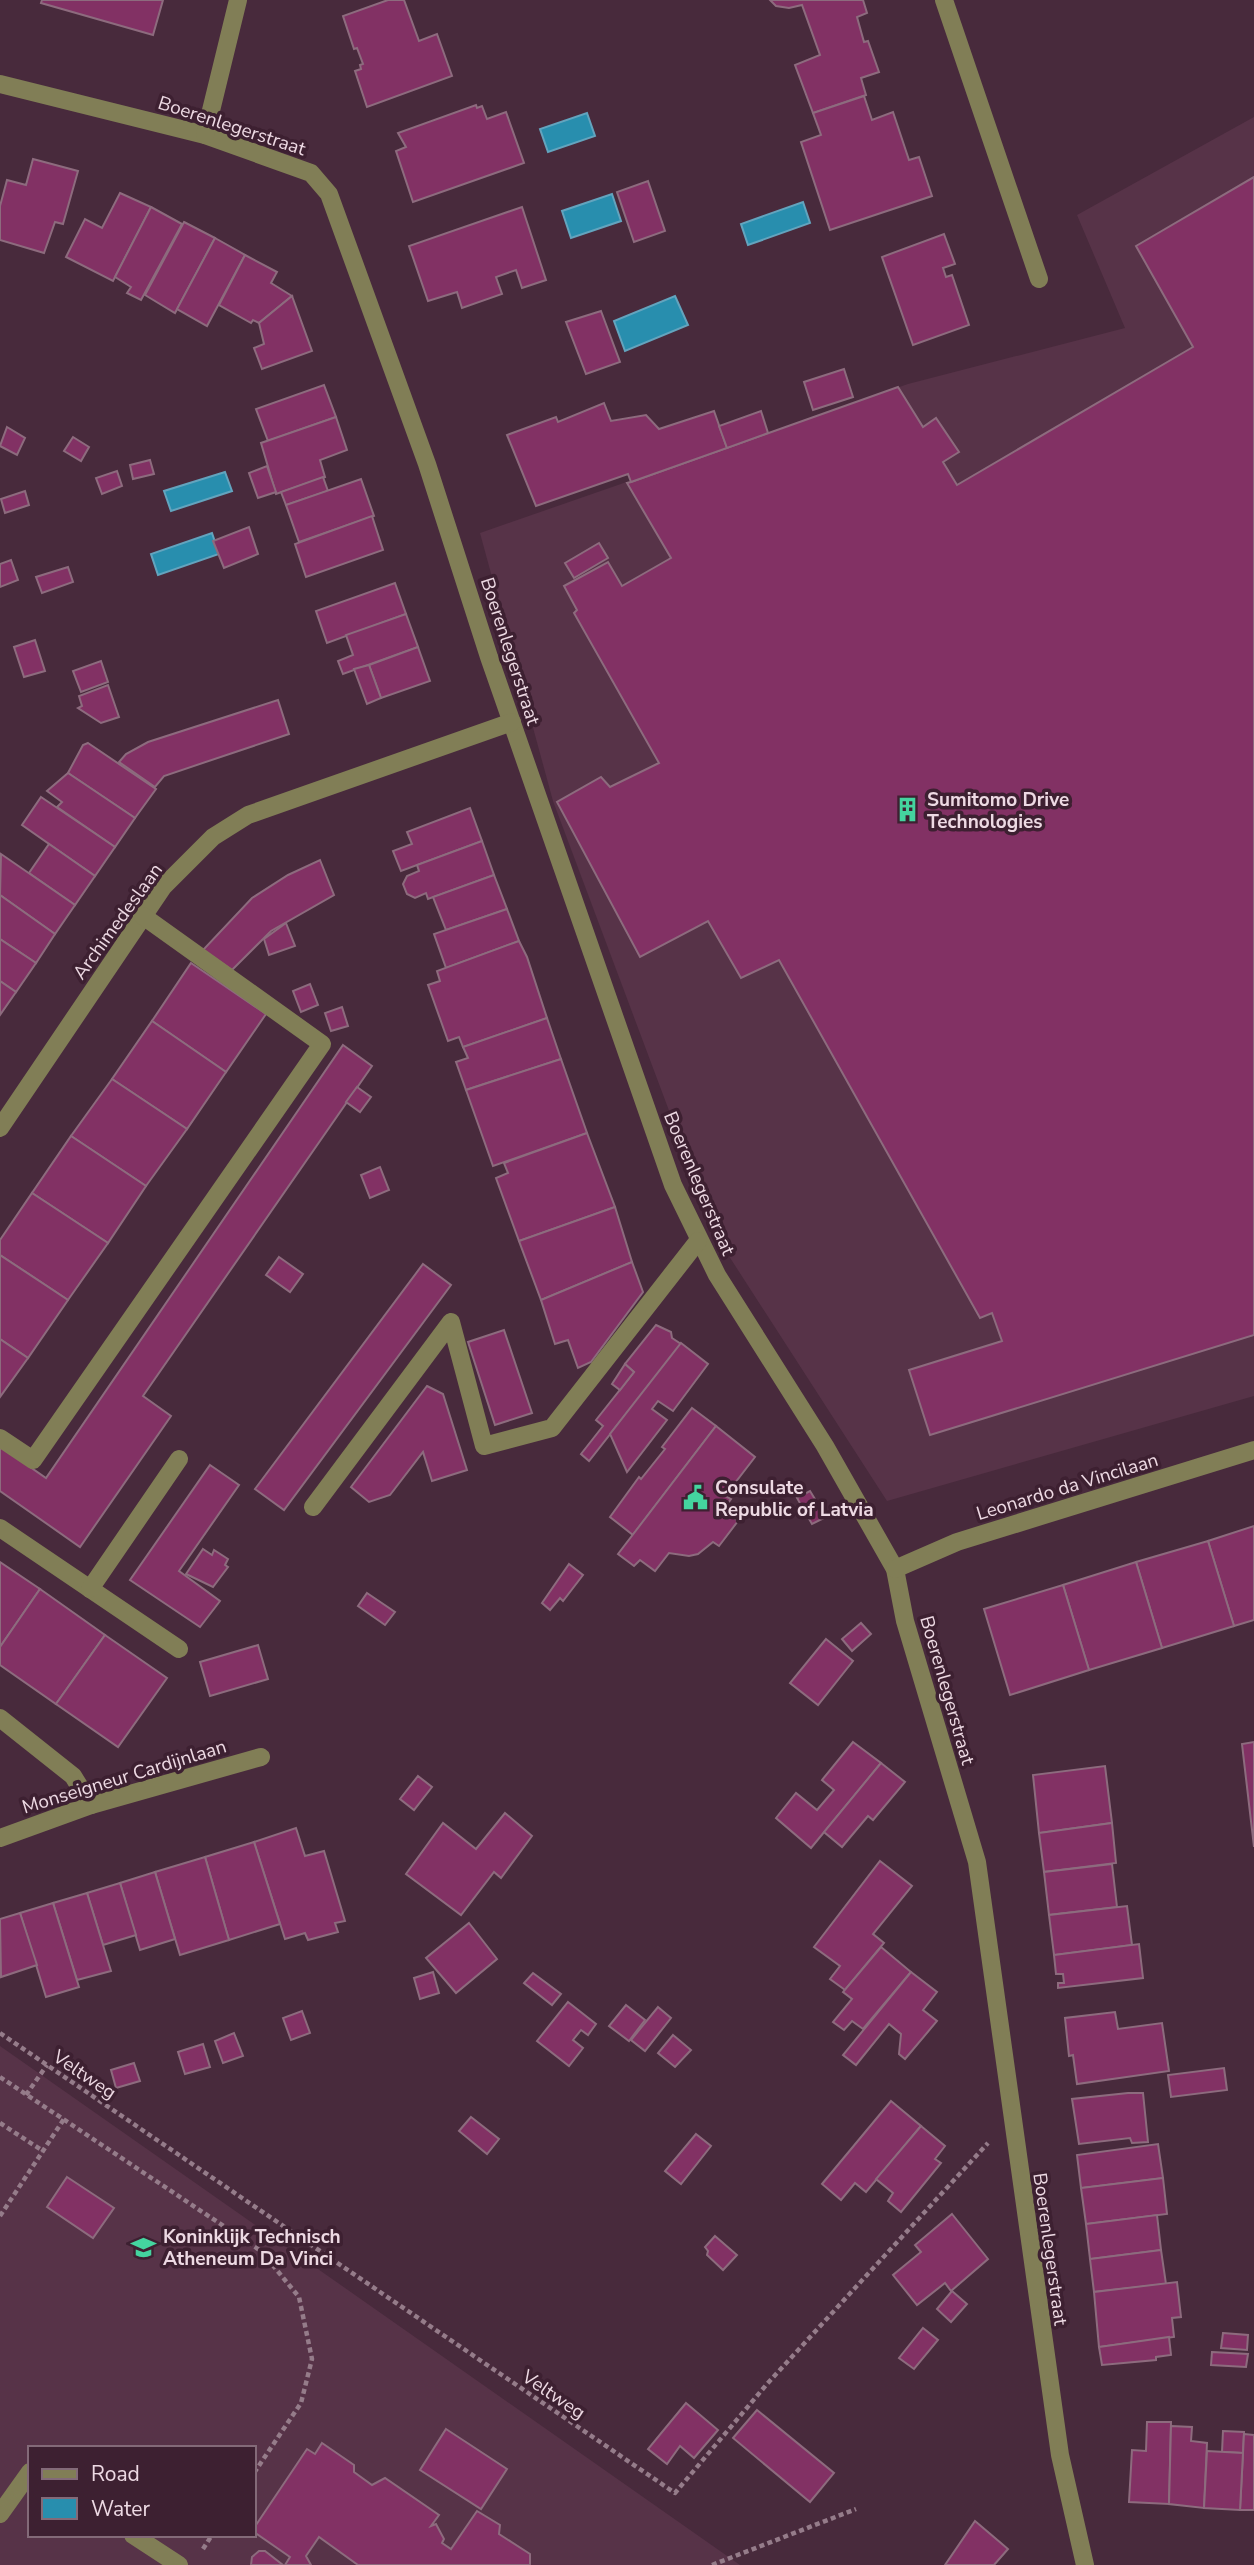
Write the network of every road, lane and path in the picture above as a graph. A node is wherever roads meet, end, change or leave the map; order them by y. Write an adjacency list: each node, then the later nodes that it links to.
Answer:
1 (238, 0): 4 (street)
2 (944, 0): 5 (street)
3 (0, 84): 4 (street, Boerenlegerstraat)
4 (205, 135): 6 (street, Boerenlegerstraat)
5 (1039, 279)
6 (512, 723): 7 (street, Archimedeslaan); 9 (street, Boerenlegerstraat)
7 (143, 916): 8 (street, Archimedeslaan); 10 (street)
8 (0, 1128)
9 (698, 1241): 13 (street); 15 (street, Boerenlegerstraat)
10 (0, 1438)
11 (1254, 1450): 15 (street, Leonardo da Vincilaan)
12 (179, 1459): 16 (street)
13 (313, 1507)
14 (0, 1528): 16 (street)
15 (895, 1569): 26 (street, Boerenlegerstraat)
16 (90, 1589): 17 (street)
17 (179, 1649)
18 (0, 1718): 20 (street)
19 (261, 1757): 20 (street, Monseigneur Cardijnlaan)
20 (90, 1805): 21 (street, Monseigneur Cardijnlaan)
21 (0, 1838)
22 (0, 2033): 23 (path, Veltweg)
23 (47, 2065): 25 (path); 26 (path, Veltweg)
24 (0, 2077): 25 (path)
25 (26, 2095): 27 (path)
26 (1011, 2118): 38 (street, Boerenlegerstraat)
27 (64, 2119): 29 (path); 31 (path)
28 (0, 2123): 29 (path)
29 (43, 2151): 30 (path)
30 (0, 2216)
31 (256, 2470)
32 (28, 2475): 34 (street)
33 (856, 2509): 37 (path)
34 (0, 2514)
35 (136, 2537): 36 (street)
36 (179, 2565)
37 (712, 2565)
38 (1085, 2565)

